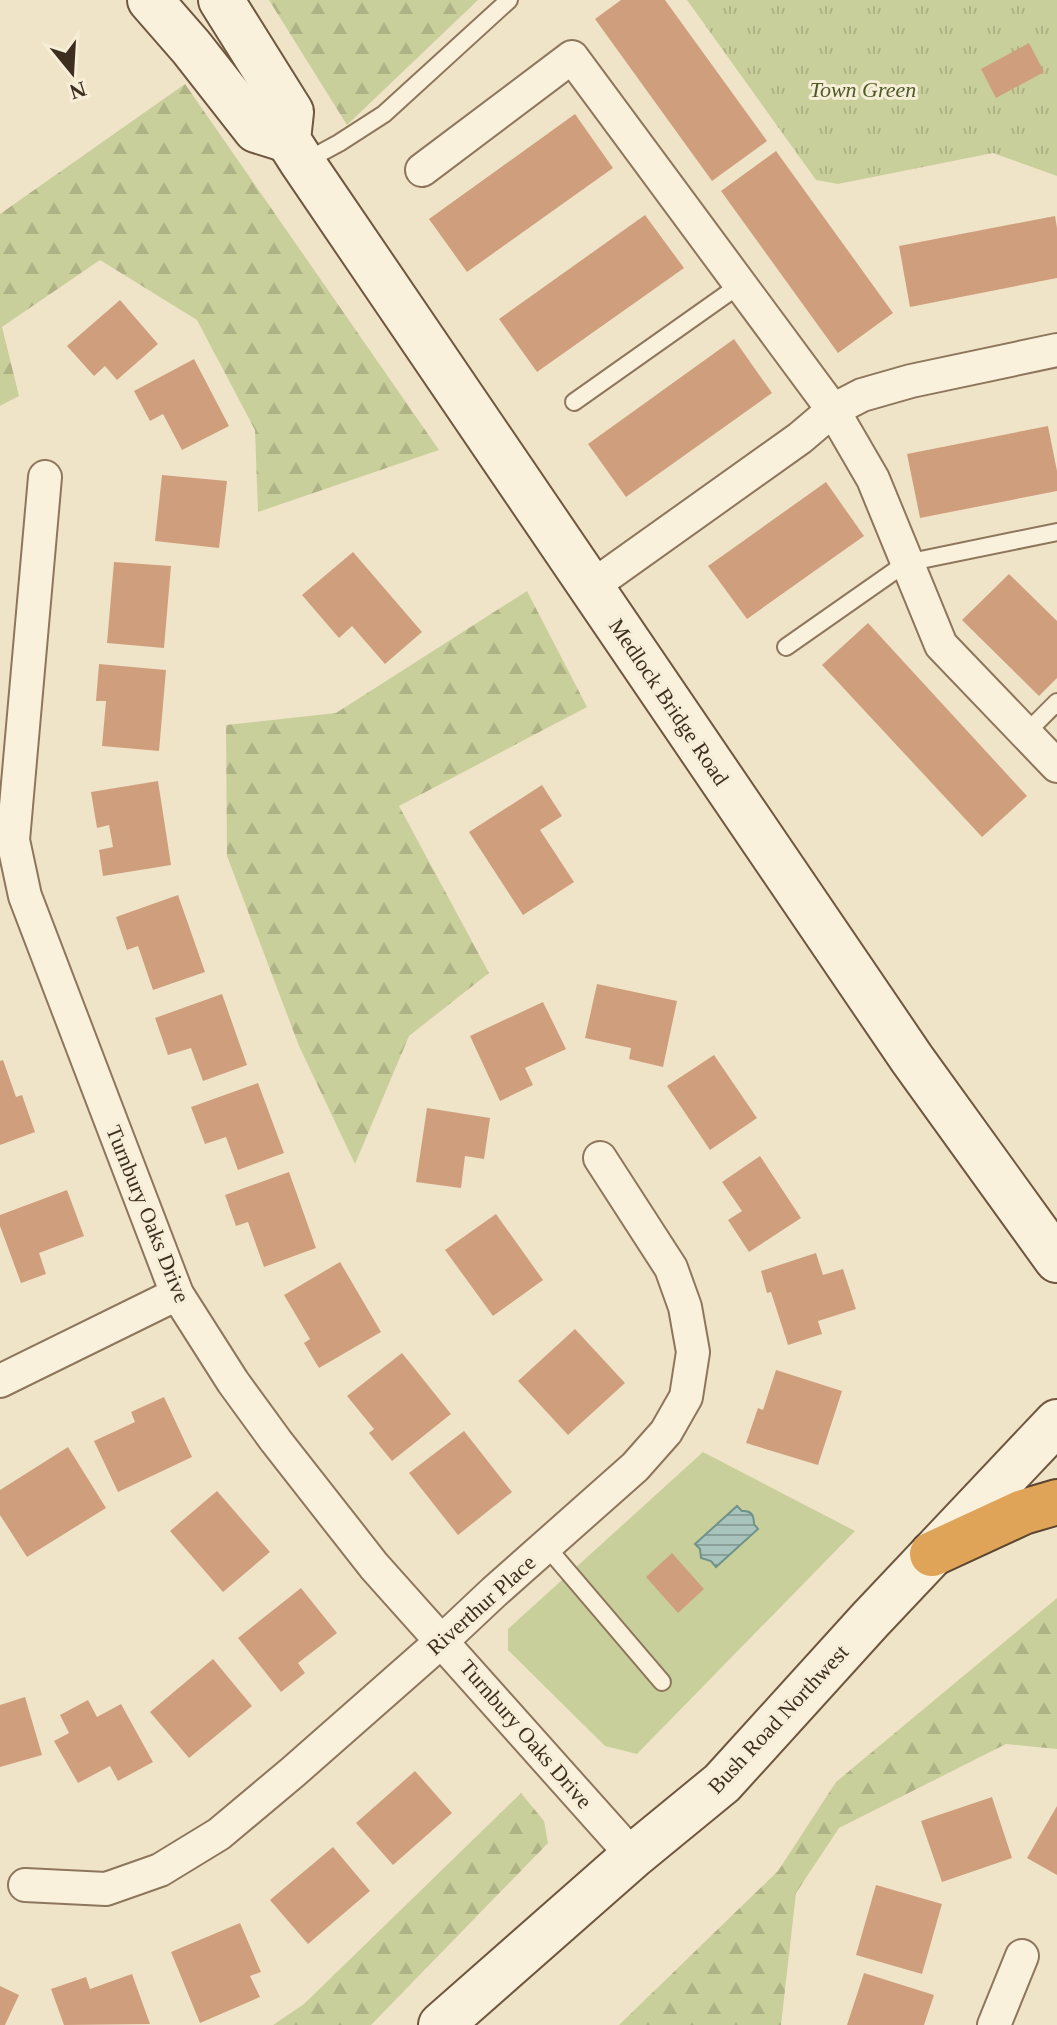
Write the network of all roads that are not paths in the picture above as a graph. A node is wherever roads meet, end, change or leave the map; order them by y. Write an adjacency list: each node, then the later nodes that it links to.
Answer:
1 (150, 0): 4 (main road)
2 (221, 0): 4 (main road, Medlock Bridge Road)
3 (509, 0): 4 (lane)
4 (295, 151): 13 (main road, Medlock Bridge Road)
5 (422, 170): 6 (street)
6 (741, 284): 8 (lane); 9 (street)
7 (1057, 350): 9 (street)
8 (574, 402)
9 (833, 410): 12 (street); 13 (street)
10 (45, 477): 18 (street, Turnbury Oaks Drive)
11 (1057, 532): 12 (lane)
12 (906, 563): 14 (lane); 16 (street)
13 (591, 587): 20 (main road, Medlock Bridge Road)
14 (786, 647)
15 (1057, 702): 16 (lane)
16 (1026, 733): 17 (street)
17 (1057, 766)
18 (9, 866): 21 (street, Turnbury Oaks Drive)
19 (600, 1158): 25 (street, Riverthur Place)
20 (1057, 1260)
21 (177, 1294): 22 (street); 27 (street, Turnbury Oaks Drive)
22 (0, 1381)
23 (1057, 1422): 26 (main road, Bush Road Northwest)
24 (1057, 1502): 26 (highway)
25 (546, 1546): 27 (street, Riverthur Place); 28 (lane)
26 (932, 1554): 29 (main road, Bush Road Northwest)
27 (443, 1640): 29 (street, Turnbury Oaks Drive); 30 (street, Riverthur Place)
28 (662, 1682)
29 (633, 1856): 32 (main road, Bush Road Northwest)
30 (25, 1885)
31 (1022, 1956): 33 (street)
32 (441, 2025)
33 (994, 2025)

